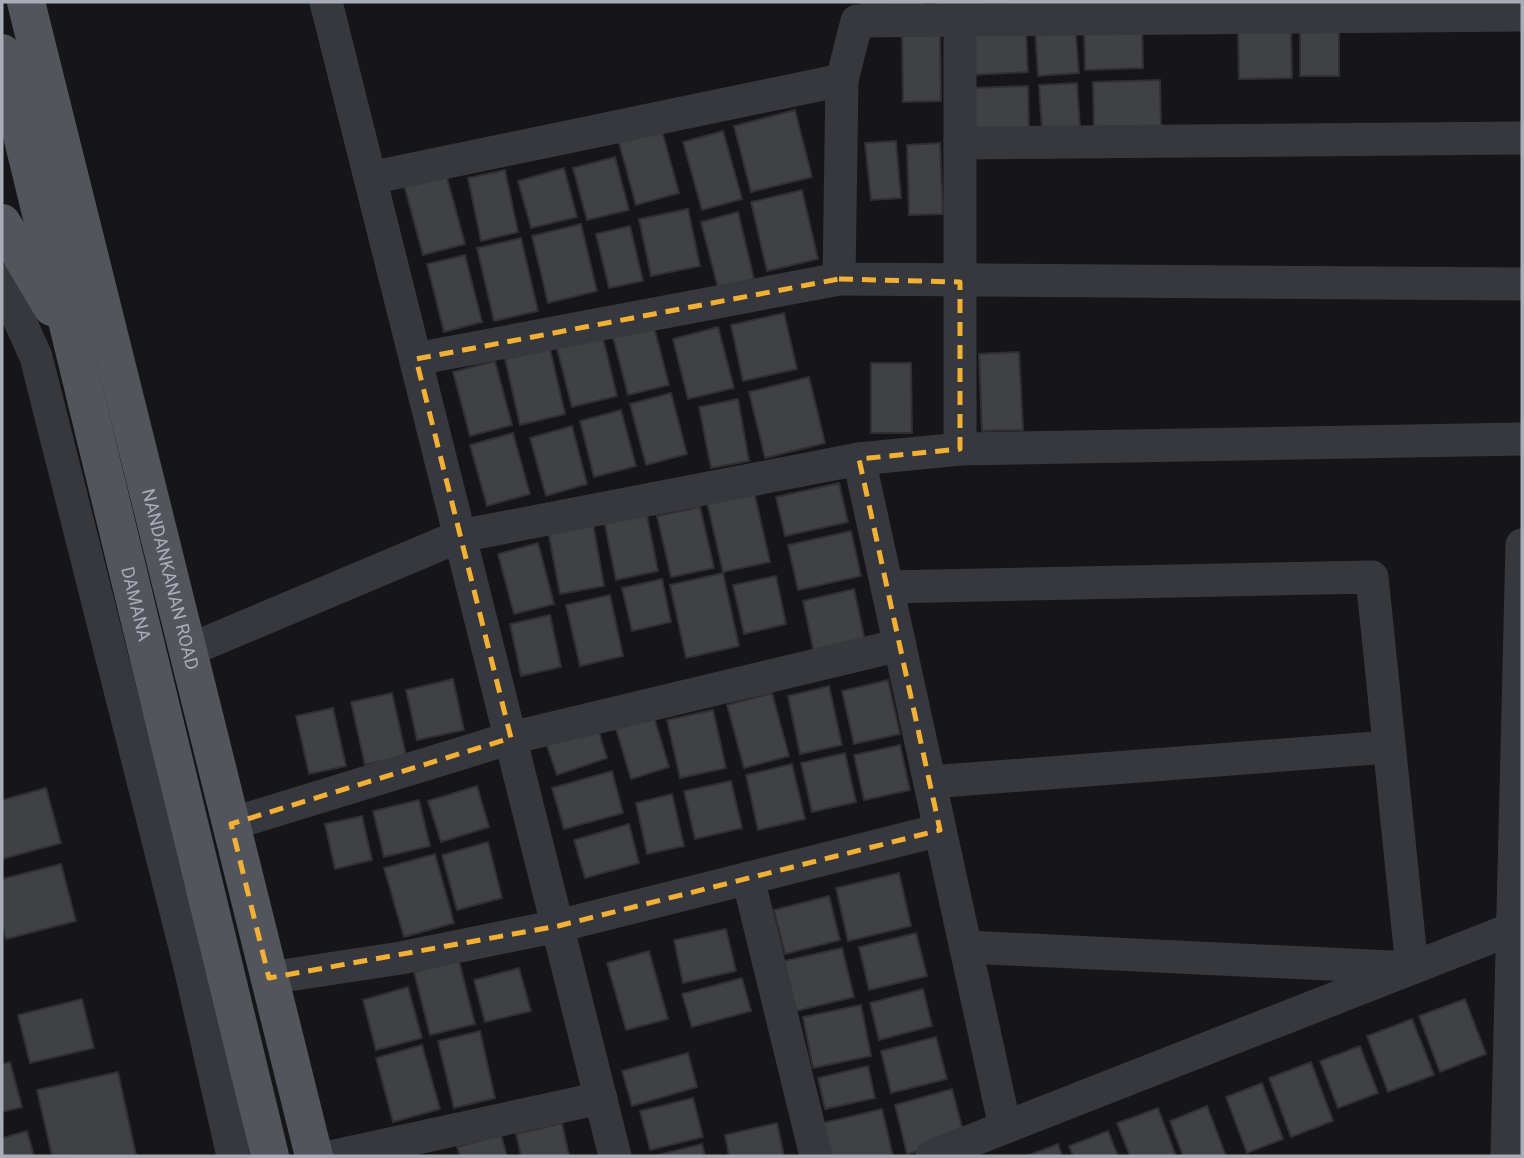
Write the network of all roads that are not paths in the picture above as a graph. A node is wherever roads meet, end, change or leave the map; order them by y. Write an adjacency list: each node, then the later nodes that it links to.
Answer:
1 (26, 2): 25 (main road, NANDANKANAN ROAD)
2 (326, 2): 10 (street)
3 (1247, 10): 4 (street); 5 (street)
4 (1522, 15)
5 (960, 20): 7 (street); 9 (street)
6 (2, 53): 16 (main road, DAMANA)
7 (842, 80): 10 (street); 12 (street)
8 (1522, 138): 9 (street)
9 (960, 143): 14 (street)
10 (370, 178): 17 (street)
11 (2, 223): 16 (main road)
12 (839, 279): 14 (street); 17 (street)
13 (2, 281): 39 (street)
14 (960, 282): 15 (street); 19 (street)
15 (1522, 284)
16 (71, 339): 40 (main road, DAMANA)
17 (416, 359): 21 (street)
18 (1522, 439): 19 (street)
19 (960, 449): 20 (street)
20 (859, 459): 21 (street); 23 (street)
21 (460, 536): 25 (street); 26 (street)
22 (1522, 545): 33 (street)
23 (887, 587): 24 (street); 27 (street)
24 (900, 645): 26 (street); 28 (street)
25 (187, 651): 29 (main road, NANDANKANAN ROAD)
26 (511, 738): 29 (street); 32 (street)
27 (1388, 747): 28 (street); 35 (street)
28 (930, 782): 30 (street)
29 (231, 824): 36 (main road, NANDANKANAN ROAD)
30 (940, 830): 31 (street); 34 (street)
31 (748, 878): 32 (street); 44 (street)
32 (558, 926): 36 (street); 37 (street)
33 (1518, 927): 35 (street); 46 (street)
34 (966, 947): 35 (street); 38 (street)
35 (1412, 968): 38 (street)
36 (269, 978): 41 (main road, NANDANKANAN ROAD)
37 (601, 1098): 42 (street); 43 (street)
38 (1005, 1127): 45 (street)
39 (233, 1156)
40 (270, 1156)
41 (314, 1156)
42 (334, 1156)
43 (615, 1156)
44 (816, 1156)
45 (932, 1156)
46 (1507, 1156)

